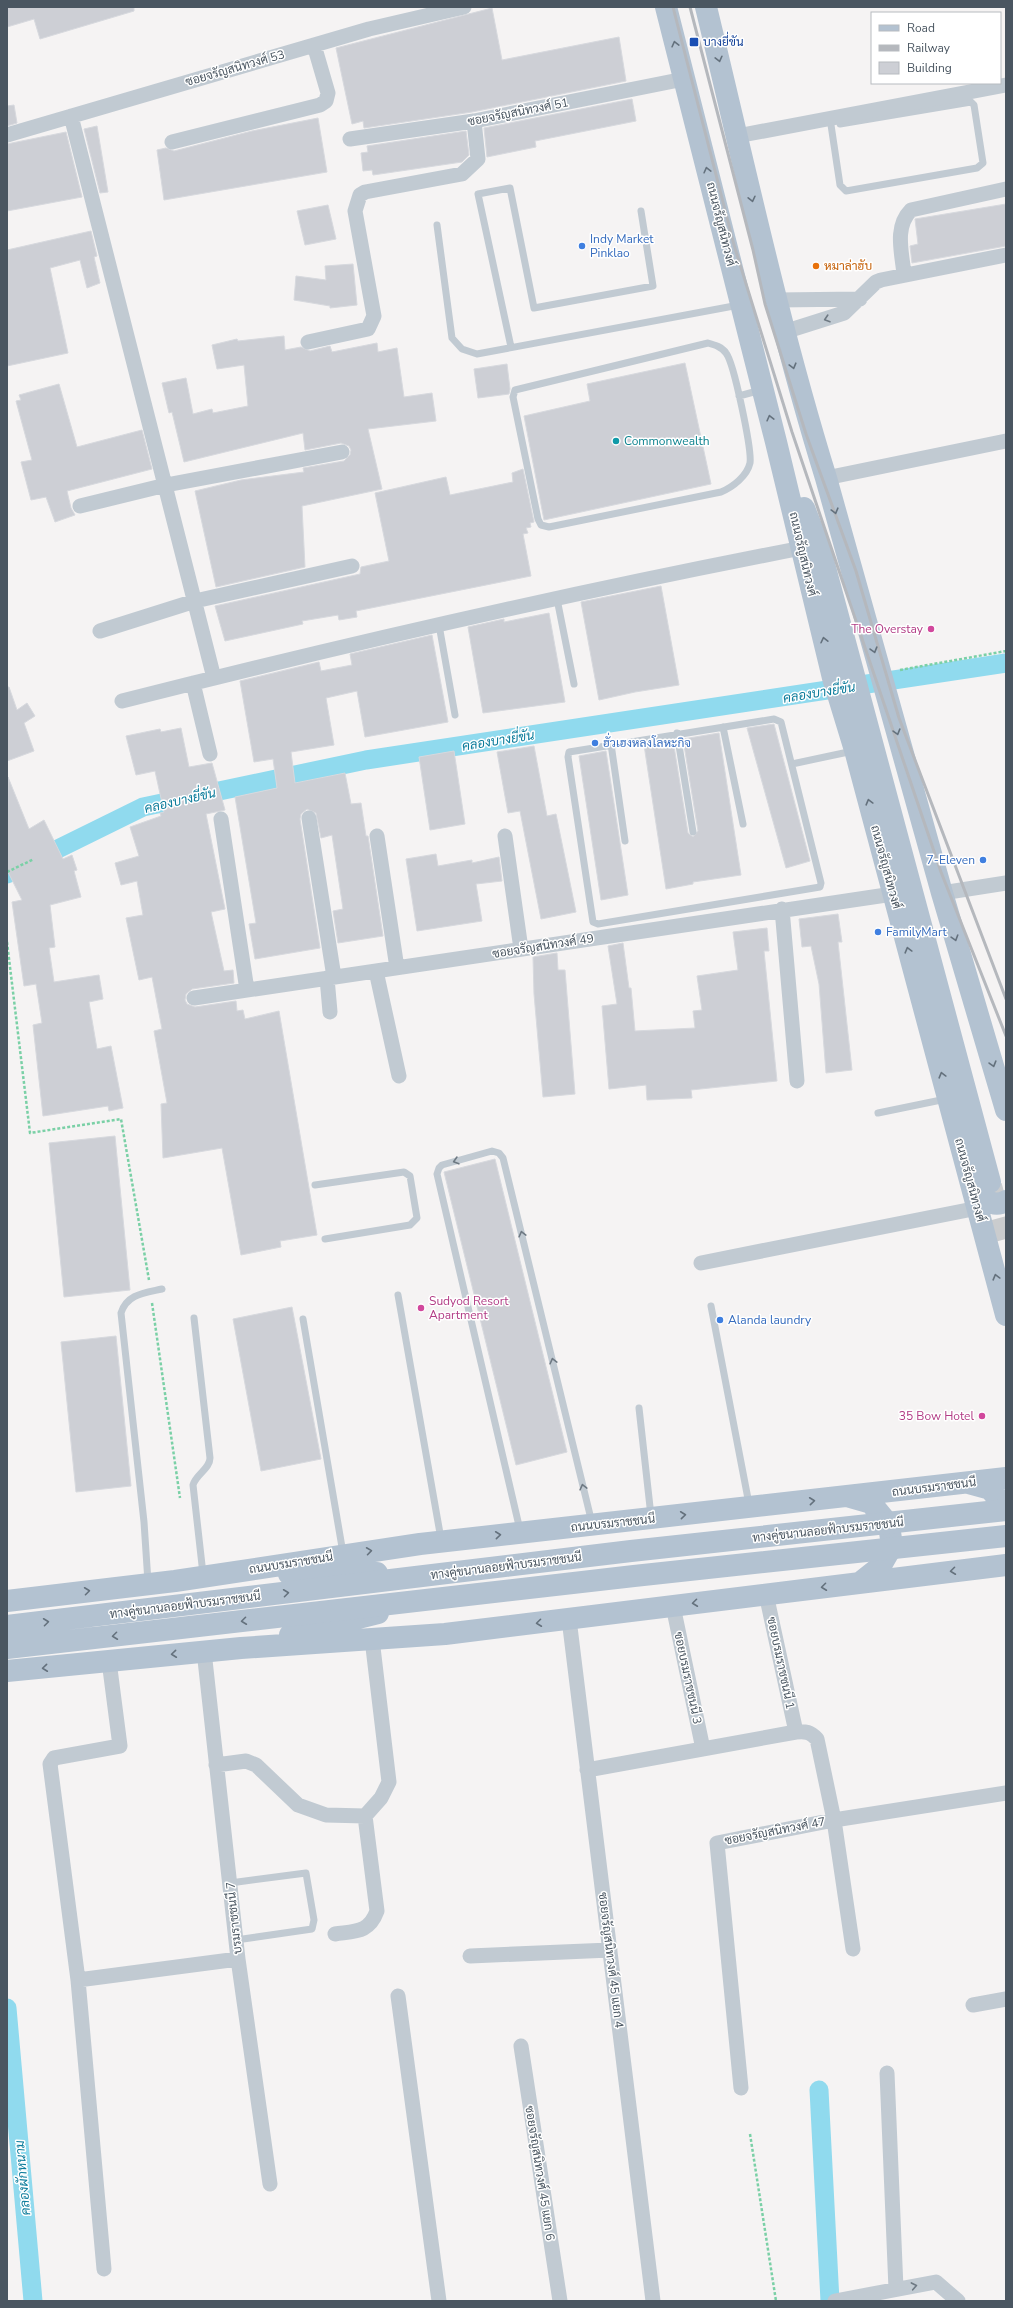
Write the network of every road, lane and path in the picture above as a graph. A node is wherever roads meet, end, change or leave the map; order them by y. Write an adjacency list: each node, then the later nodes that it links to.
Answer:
1 (464, 7): 4 (street, ซอยจรัญสนิทวงศ์ 53)
2 (666, 7): 5 (main road, ถนนจรัญสนิทวงศ์, one-way to 2)
3 (706, 7): 11 (main road, ถนนจรัญสนิทวงศ์, one-way to 11)
4 (314, 45): 7 (street, ซอยจรัญสนิทวงศ์ 53); 13 (street)
5 (684, 79): 8 (street, ซอยจรัญสนิทวงศ์ 51); 21 (main road, ถนนจรัญสนิทวงศ์, one-way to 5)
6 (1006, 85): 9 (street)
7 (70, 116): 10 (street, ซอยจรัญสนิทวงศ์ 53); 31 (street)
8 (474, 121): 12 (street, ซอยจรัญสนิทวงศ์ 51); 23 (street)
9 (828, 123): 9 (lane); 11 (street)
10 (7, 135)
11 (737, 136): 20 (main road, ถนนจรัญสนิทวงศ์, one-way to 20)
12 (350, 139)
13 (172, 142)
14 (1006, 189): 18 (street)
15 (641, 211): 24 (lane)
16 (437, 225): 24 (lane)
17 (1006, 255): 18 (street)
18 (904, 274): 19 (street)
19 (860, 299): 20 (street); 22 (street, one-way to 22)
20 (777, 300): 22 (main road, ถนนจรัญสนิทวงศ์)
21 (741, 304): 24 (lane); 25 (main road, ถนนจรัญสนิทวงศ์)
22 (784, 332): 27 (main road, ถนนจรัญสนิทวงศ์, one-way to 27)
23 (308, 342)
24 (512, 347)
25 (763, 390): 26 (lane); 33 (main road, ถนนจรัญสนิทวงศ์, one-way to 25)
26 (739, 396): 26 (lane)
27 (808, 420): 30 (main road, ถนนจรัญสนิทวงศ์); 33 (main road, ถนนจรัญสนิทวงศ์)
28 (1006, 441): 30 (street)
29 (342, 452): 31 (street)
30 (826, 478): 40 (main road, ถนนจรัญสนิทวงศ์, one-way to 40)
31 (166, 485): 32 (street); 36 (street)
32 (80, 506)
33 (811, 548): 35 (street); 45 (main road, ถนนจรัญสนิทวงศ์)
34 (352, 566): 36 (street)
35 (557, 599): 37 (street); 43 (lane)
36 (195, 601): 38 (street); 41 (street)
37 (439, 625): 41 (street); 46 (lane)
38 (100, 631)
39 (1006, 651): 40 (path)
40 (887, 672): 63 (main road, ถนนจรัญสนิทวงศ์, one-way to 63)
41 (214, 678): 42 (street)
42 (193, 683): 44 (street); 51 (street)
43 (574, 684)
44 (122, 701)
45 (852, 704): 50 (main road, ถนนจรัญสนิทวงศ์); 81 (main road, ถนนจรัญสนิทวงศ์)
46 (455, 715)
47 (723, 727): 48 (lane); 52 (lane); 55 (lane)
48 (677, 734): 49 (lane); 56 (lane)
49 (611, 744): 52 (lane); 59 (lane)
50 (855, 750): 52 (lane); 64 (main road, ถนนจรัญสนิทวงศ์, one-way to 50)
51 (210, 754)
52 (792, 764)
53 (309, 818): 70 (street)
54 (221, 819): 72 (street)
55 (743, 824)
56 (693, 832)
57 (377, 836): 68 (street)
58 (505, 836): 67 (street)
59 (625, 842)
60 (34, 859): 61 (path)
61 (7, 872)
62 (1006, 883): 63 (street)
63 (942, 893): 71 (main road, ถนนจรัญสนิทวงศ์, one-way to 71)
64 (893, 894): 65 (street, ซอยจรัญสนิทวงศ์ 49); 78 (main road, ถนนจรัญสนิทวงศ์, one-way to 64)
65 (782, 909): 67 (street, ซอยจรัญสนิทวงศ์ 49); 77 (street)
66 (7, 942): 88 (path)
67 (521, 949): 68 (street, ซอยจรัญสนิทวงศ์ 49)
68 (398, 968): 69 (street, ซอยจรัญสนิทวงศ์ 49)
69 (376, 971): 70 (street, ซอยจรัญสนิทวงศ์ 49); 76 (street)
70 (331, 978): 72 (street, ซอยจรัญสนิทวงศ์ 49); 74 (street)
71 (971, 986): 75 (main road); 79 (main road, ถนนจรัญสนิทวงศ์, one-way to 79)
72 (247, 990): 73 (street, ซอยจรัญสนิทวงศ์ 49)
73 (194, 998)
74 (330, 1012)
75 (1006, 1052)
76 (399, 1076)
77 (797, 1081)
78 (948, 1099): 80 (lane); 81 (main road, ถนนจรัญสนิทวงศ์)
79 (1006, 1110)
80 (878, 1113)
81 (980, 1181): 83 (main road); 84 (main road, ถนนจรัญสนิทวงศ์)
82 (315, 1185): 85 (lane)
83 (1006, 1201)
84 (978, 1208): 86 (street); 91 (main road, ถนนจรัญสนิทวงศ์, one-way to 84)
85 (325, 1239)
86 (701, 1264)
87 (162, 1289): 88 (lane)
88 (151, 1291): 98 (path); 114 (lane)
89 (398, 1295): 107 (lane)
90 (711, 1306): 100 (lane)
91 (1006, 1315)
92 (194, 1318): 112 (lane)
93 (303, 1319): 109 (lane)
94 (639, 1408): 102 (lane)
95 (1006, 1478): 96 (main road, ถนนบรมราชชนนี)
96 (966, 1483): 97 (main road, ถนนบรมราชชนนี); 101 (main road)
97 (849, 1497): 100 (main road, ถนนบรมราชชนนี, one-way to 97); 113 (main road)
98 (181, 1501)
99 (1006, 1502): 112 (main road, ถนนบรมราชชนนี)
100 (749, 1508): 102 (main road, ถนนบรมราชชนนี, one-way to 100)
101 (1006, 1509): 119 (main road, ทางคู่ขนานลอยฟ้าบรมราชชนนี, one-way to 101, bridge)
102 (651, 1518): 103 (main road, ถนนบรมราชชนนี)
103 (592, 1525): 104 (main road, ถนนบรมราชชนนี); 104 (lane, one-way to 104)
104 (520, 1533): 107 (main road, ถนนบรมราชชนนี, one-way to 104)
105 (1006, 1536): 121 (main road, ทางคู่ขนานลอยฟ้าบรมราชชนนี, one-way to 121, bridge)
106 (1006, 1541): 111 (main road)
107 (441, 1542): 109 (main road, ถนนบรมราชชนนี, one-way to 107)
108 (1006, 1547): 122 (main road)
109 (344, 1555): 112 (main road, ถนนบรมราชชนนี)
110 (1006, 1565): 111 (main road)
111 (978, 1568): 113 (main road, one-way to 113)
112 (211, 1575): 114 (main road, ถนนบรมราชชนนี)
113 (861, 1582): 115 (main road, one-way to 115)
114 (149, 1584): 116 (main road, ถนนบรมราชชนนี, one-way to 114)
115 (766, 1594): 117 (main road, one-way to 117); 126 (street, ซอยบรมราชชนนี 1)
116 (7, 1601)
117 (673, 1606): 118 (main road); 127 (street, ซอยบรมราชชนนี 3)
118 (569, 1619): 120 (main road, one-way to 120); 129 (street, ซอยจรัญสนิทวงศ์ 45 แยก 4)
119 (7, 1626)
120 (372, 1639): 122 (main road); 131 (street)
121 (7, 1648)
122 (241, 1648): 123 (main road)
123 (204, 1651): 124 (main road, one-way to 124); 128 (street, บรมราชชนนี 7)
124 (109, 1661): 125 (main road, one-way to 125); 140 (street)
125 (7, 1671)
126 (796, 1732): 127 (street); 132 (street)
127 (702, 1749): 129 (street)
128 (216, 1765): 131 (street); 133 (street, บรมราชชนนี 7)
129 (587, 1770): 137 (street, ซอยจรัญสนิทวงศ์ 45 แยก 4)
130 (1006, 1792): 132 (street, ซอยจรัญสนิทวงศ์ 47)
131 (365, 1816): 134 (street)
132 (834, 1820): 136 (street); 146 (street, ซอยจรัญสนิทวงศ์ 47)
133 (230, 1883): 135 (street, บรมราชชนนี 7); 135 (lane)
134 (335, 1934)
135 (236, 1940): 139 (street, บรมราชชนนี 7)
136 (854, 1949)
137 (610, 1950): 138 (street); 153 (street, ซอยจรัญสนิทวงศ์ 45 แยก 4)
138 (470, 1956)
139 (238, 1958): 140 (street); 148 (street, บรมราชชนนี 7)
140 (78, 1980): 149 (street)
141 (398, 1996): 151 (street)
142 (1006, 1999): 143 (street)
143 (973, 2005)
144 (521, 2046): 152 (street, ซอยจรัญสนิทวงศ์ 45 แยก 6)
145 (887, 2073): 150 (street)
146 (741, 2088)
147 (750, 2134): 154 (path)
148 (270, 2184)
149 (104, 2269)
150 (896, 2290): 155 (street); 156 (street, one-way to 156)
151 (439, 2301)
152 (560, 2301)
153 (653, 2301)
154 (776, 2301)
155 (835, 2301)
156 (958, 2301)

